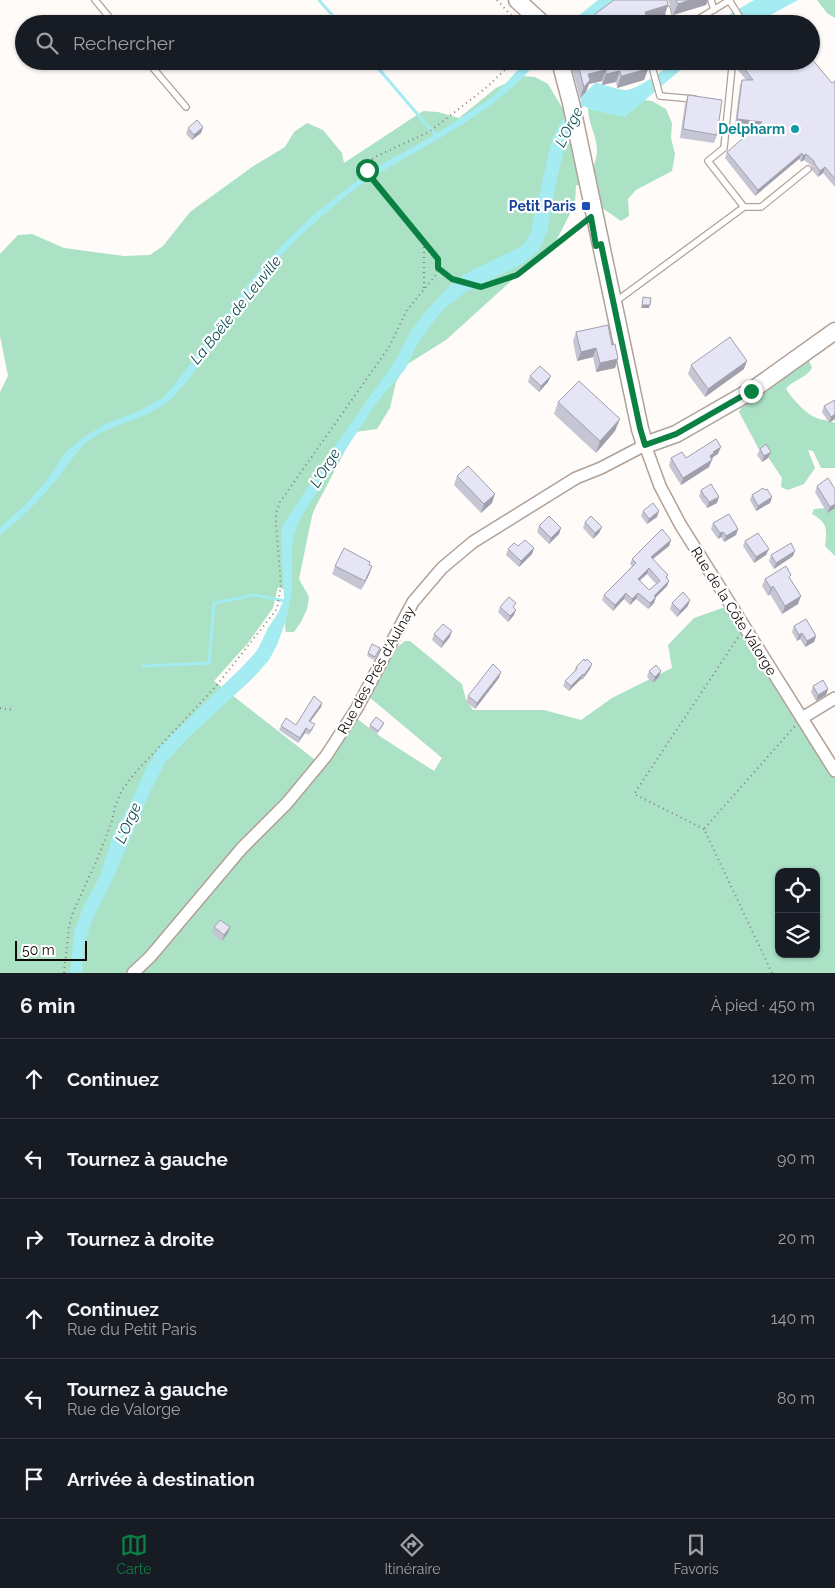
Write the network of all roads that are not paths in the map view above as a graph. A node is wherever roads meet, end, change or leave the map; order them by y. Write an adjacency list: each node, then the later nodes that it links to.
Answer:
1 (95, 0): 6 (lane)
2 (711, 0): 5 (lane)
3 (730, 0): 5 (lane); 9 (lane)
4 (519, 1): 7 (street)
5 (714, 10): 8 (lane)
6 (108, 15)
7 (534, 15)
8 (705, 15)
9 (738, 15)
10 (155, 70): 17 (lane)
11 (562, 70): 20 (street)
12 (652, 70): 14 (lane)
13 (732, 70): 16 (lane)
14 (699, 99)
15 (719, 101): 16 (lane)
16 (729, 102): 19 (lane)
17 (186, 107)
18 (808, 169): 19 (lane)
19 (744, 207): 20 (lane)
20 (614, 303): 22 (street)
21 (835, 331): 22 (street)
22 (645, 445): 24 (street, Rue de la Côte Valorge); 26 (street, Rue des Prés d'Aulnay)
23 (835, 698): 24 (street)
24 (802, 718): 25 (street, Rue de la Côte Valorge)
25 (835, 771)
26 (133, 973)

